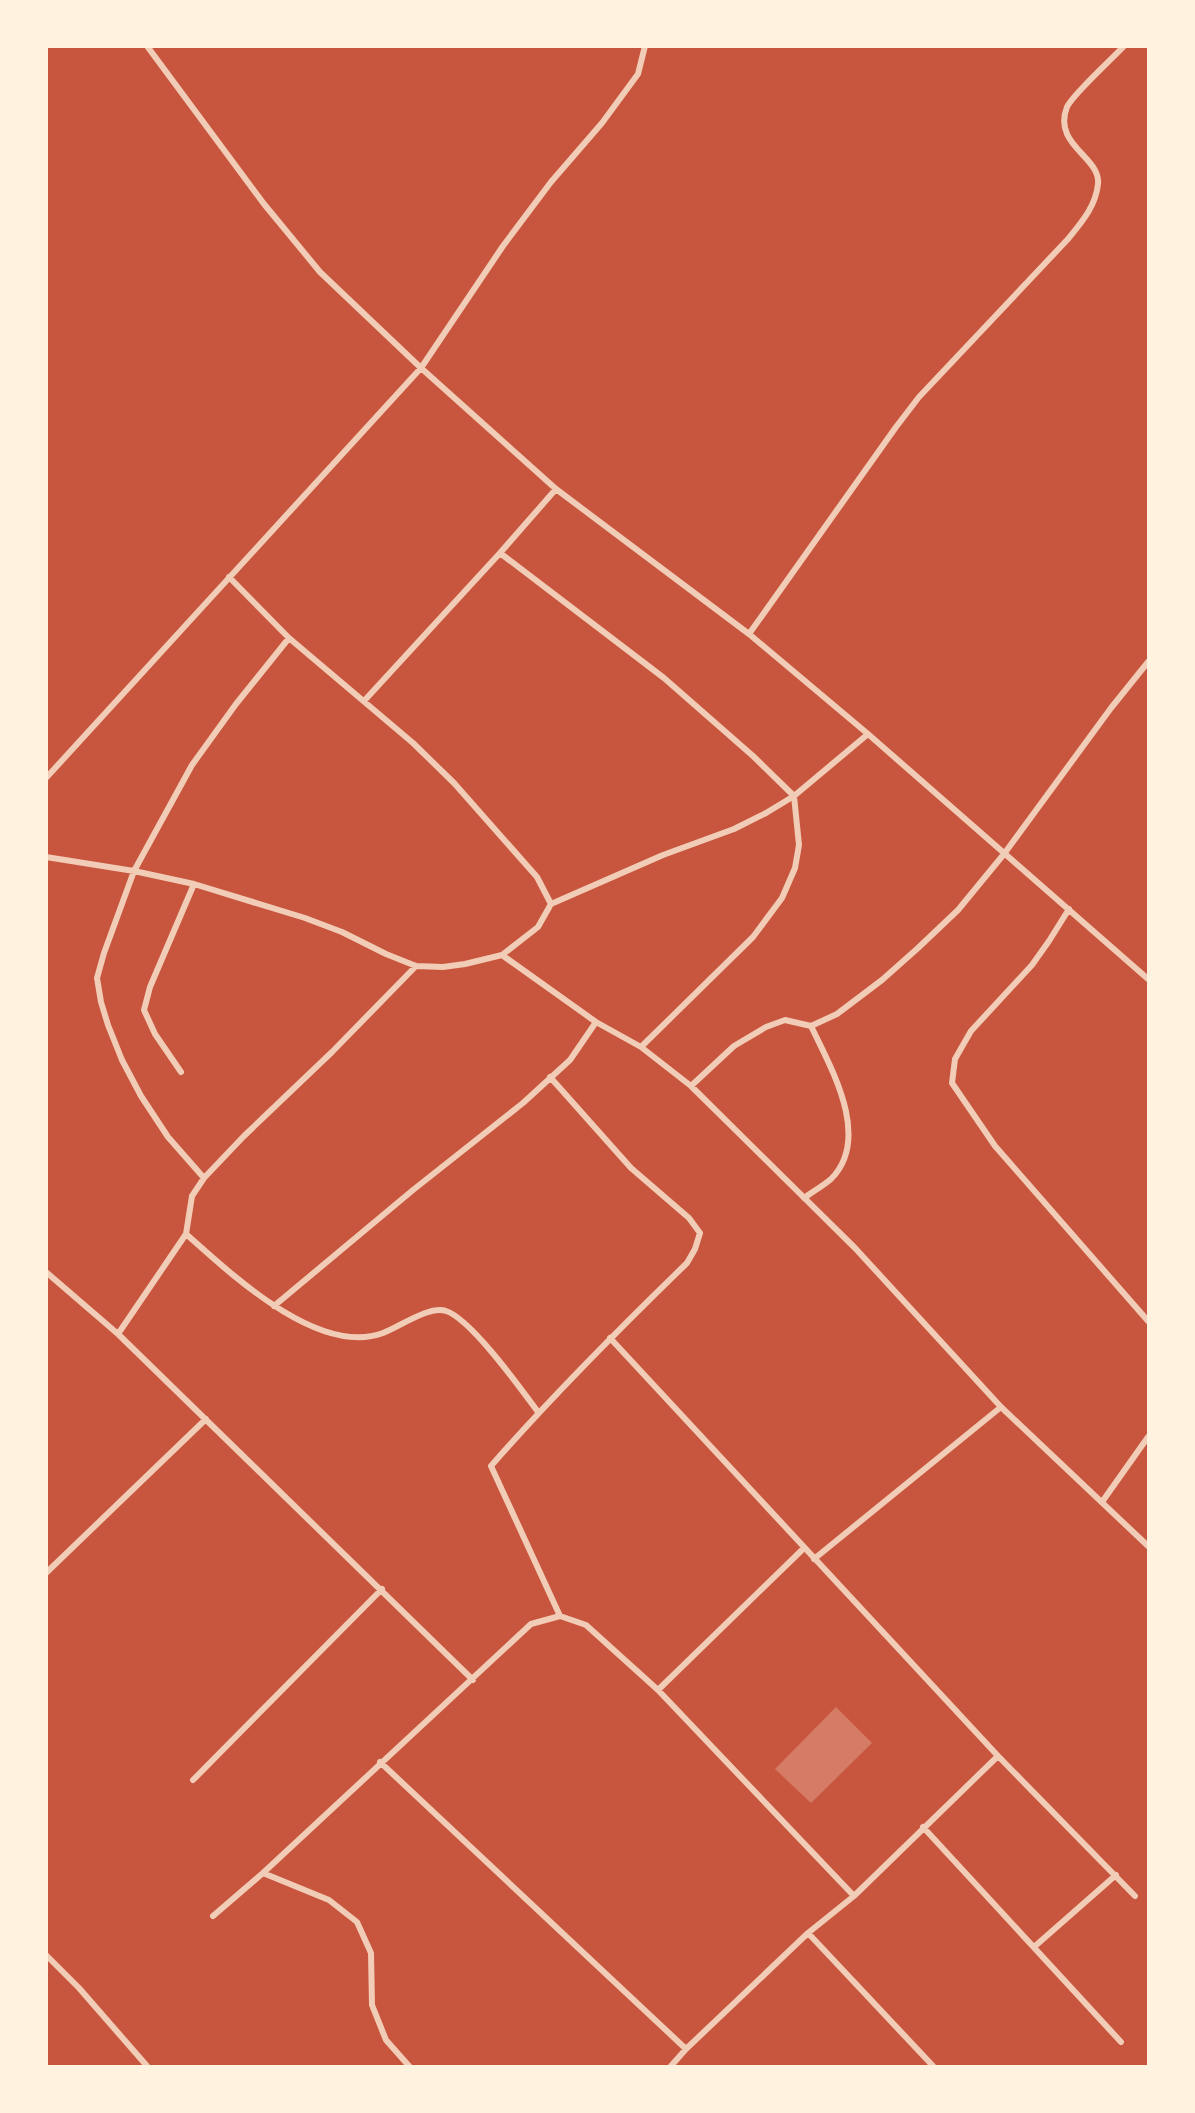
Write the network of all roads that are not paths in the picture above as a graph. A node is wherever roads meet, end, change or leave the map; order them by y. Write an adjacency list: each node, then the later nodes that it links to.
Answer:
1 (147, 46): 4 (street)
2 (645, 46): 4 (street)
3 (1124, 46): 8 (street)
4 (421, 368): 5 (street); 7 (street)
5 (556, 489): 6 (street); 8 (street)
6 (500, 553): 11 (street); 14 (street)
7 (229, 577): 9 (street); 13 (street)
8 (749, 634): 12 (street)
9 (289, 638): 11 (street); 17 (street)
10 (1149, 662): 15 (street)
11 (364, 701): 19 (street)
12 (868, 734): 14 (street); 15 (street)
13 (46, 778)
14 (794, 796): 19 (street); 26 (street)
15 (1004, 854): 20 (street); 25 (street)
16 (46, 857): 17 (street)
17 (134, 871): 18 (street); 30 (street)
18 (194, 884): 22 (street); 27 (street)
19 (551, 904): 21 (street)
20 (1068, 909): 23 (street); 35 (street)
21 (502, 955): 22 (street); 24 (street)
22 (416, 966): 30 (street)
23 (1149, 980)
24 (596, 1022): 26 (street); 28 (street)
25 (812, 1026): 29 (street); 31 (street)
26 (641, 1047): 29 (street)
27 (181, 1072)
28 (550, 1077): 34 (street); 37 (street)
29 (691, 1086): 31 (street)
30 (204, 1178): 32 (street)
31 (804, 1198): 38 (street)
32 (186, 1234): 34 (street); 36 (street)
33 (46, 1272): 36 (street)
34 (274, 1306): 39 (street)
35 (1149, 1322)
36 (118, 1334): 40 (street)
37 (610, 1338): 39 (street); 44 (street)
38 (1001, 1407): 42 (street); 45 (street)
39 (538, 1412): 48 (street)
40 (206, 1419): 46 (street); 47 (street)
41 (1149, 1437): 42 (street)
42 (1102, 1502): 43 (street)
43 (1149, 1546)
44 (804, 1548): 45 (street); 50 (street)
45 (814, 1559): 51 (street)
46 (46, 1573)
47 (382, 1590): 49 (street); 53 (street)
48 (560, 1616): 49 (street); 50 (street)
49 (473, 1680): 52 (street)
50 (658, 1690): 57 (street)
51 (998, 1756): 54 (street); 56 (street)
52 (380, 1762): 55 (street); 64 (street)
53 (193, 1780)
54 (923, 1827): 57 (street); 61 (street)
55 (263, 1873): 59 (street); 66 (street)
56 (1116, 1875): 58 (street); 61 (street)
57 (854, 1896): 60 (street)
58 (1136, 1896)
59 (213, 1916)
60 (808, 1933): 64 (street); 68 (street)
61 (1034, 1947): 63 (street)
62 (46, 1955): 65 (street)
63 (1121, 2042)
64 (686, 2049): 67 (street)
65 (147, 2067)
66 (409, 2067)
67 (671, 2067)
68 (933, 2067)

